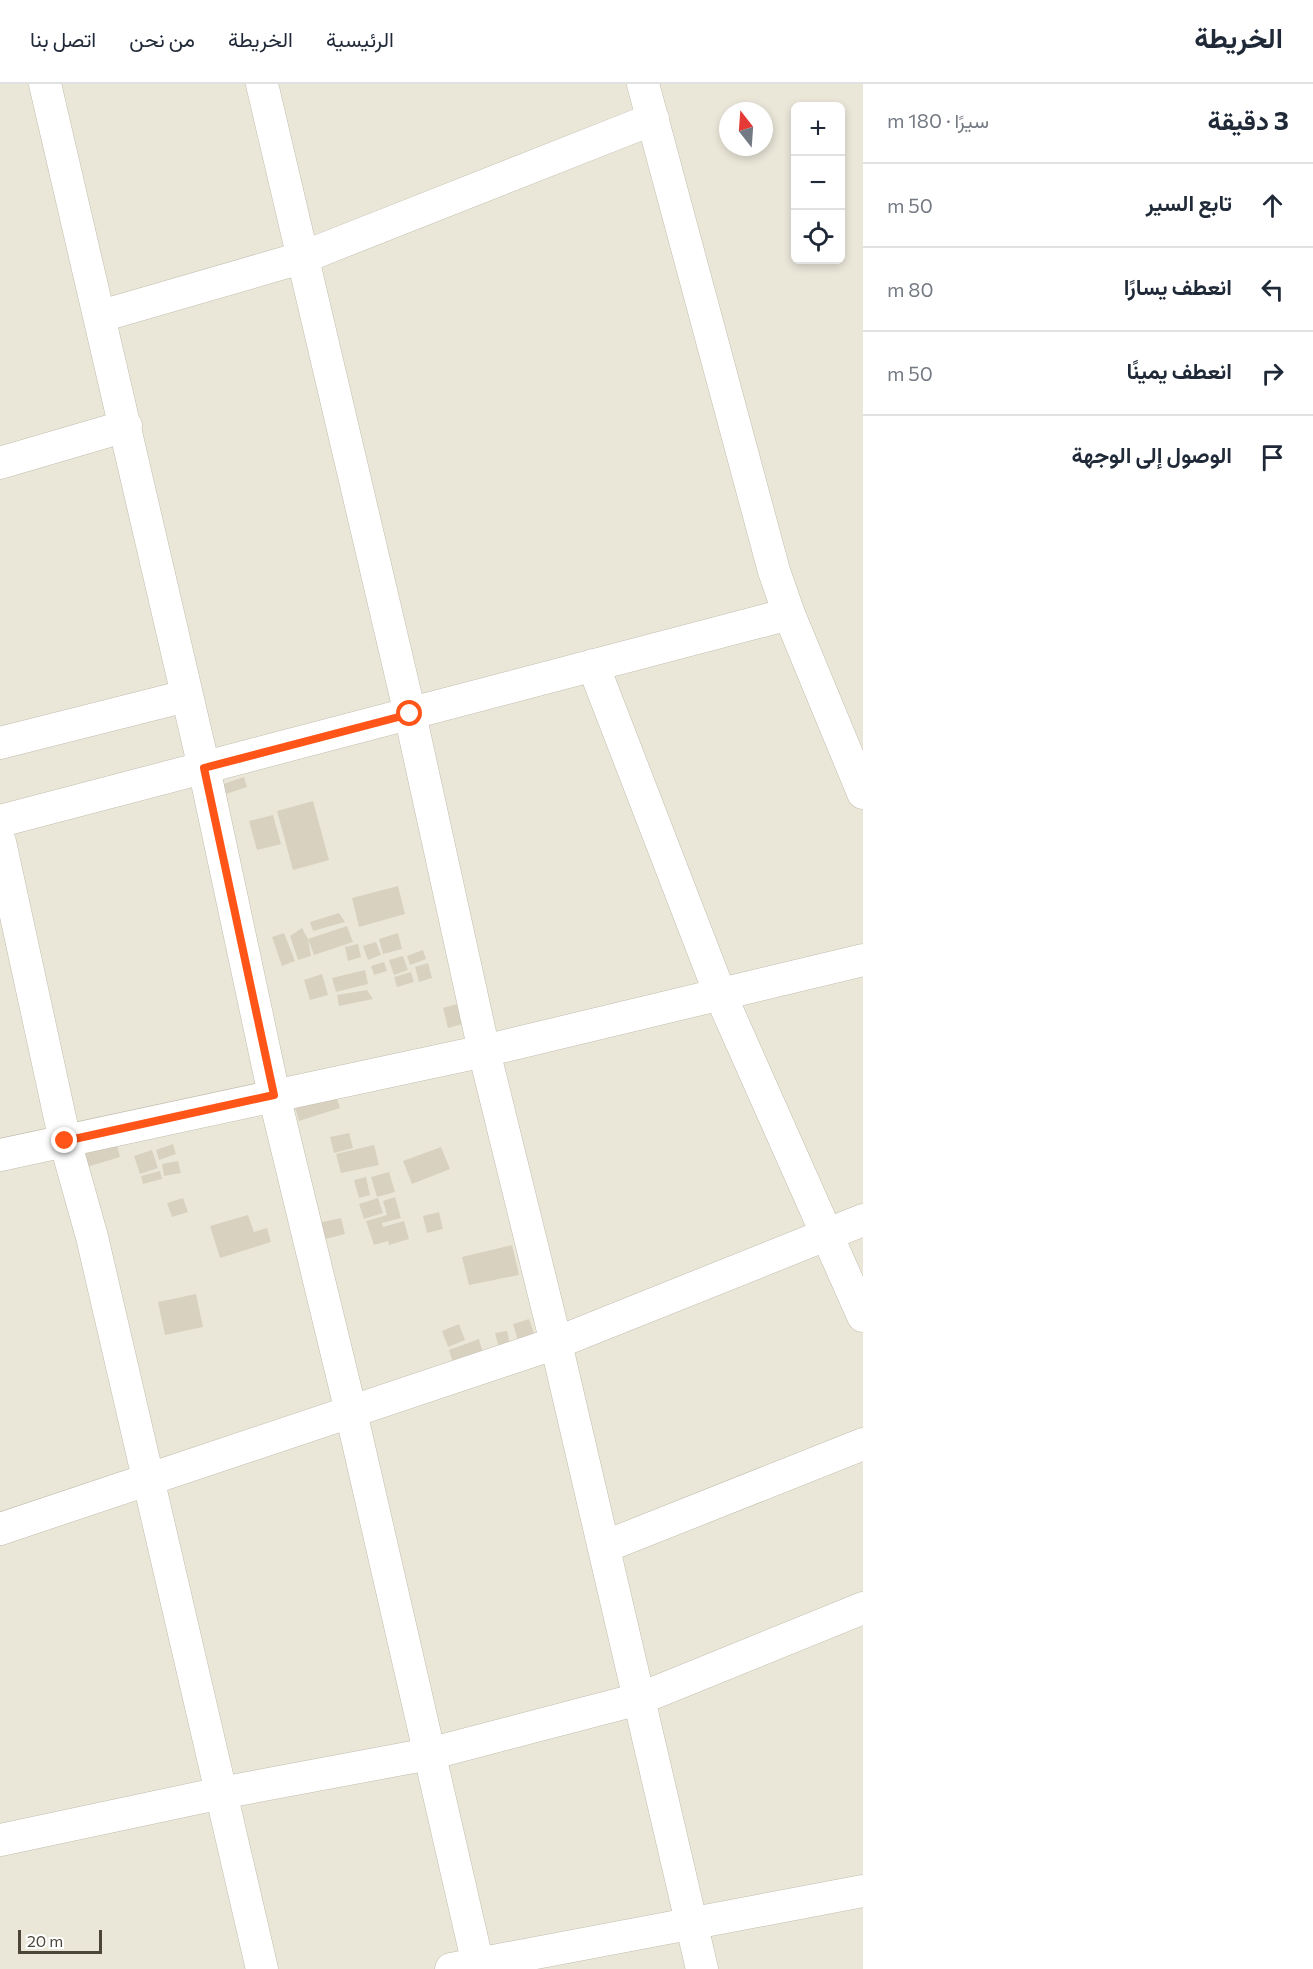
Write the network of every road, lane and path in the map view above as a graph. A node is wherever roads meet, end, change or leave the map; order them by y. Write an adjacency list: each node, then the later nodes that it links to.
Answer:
1 (45, 84): 6 (street)
2 (262, 84): 5 (street)
3 (644, 84): 4 (street)
4 (653, 119): 5 (street); 9 (street)
5 (301, 258): 6 (street); 12 (street)
6 (101, 316): 7 (street)
7 (126, 426): 8 (street); 11 (street)
8 (0, 463)
9 (789, 615): 10 (street); 15 (street)
10 (593, 665): 12 (street); 19 (street)
11 (186, 696): 13 (street); 14 (street)
12 (410, 714): 14 (street); 20 (street)
13 (0, 743)
14 (204, 768): 16 (street); 21 (street)
15 (863, 793)
16 (0, 821)
17 (0, 842): 22 (street)
18 (863, 960): 19 (street)
19 (720, 994): 20 (street); 25 (street)
20 (484, 1051): 21 (street); 27 (street)
21 (274, 1095): 22 (street); 28 (street)
22 (65, 1141): 23 (street); 30 (street)
23 (0, 1155)
24 (863, 1220): 25 (street)
25 (829, 1234): 26 (street); 27 (street)
26 (863, 1316)
27 (556, 1343): 28 (street); 32 (street)
28 (351, 1412): 30 (street); 35 (street)
29 (863, 1444): 32 (street)
30 (149, 1480): 31 (street); 36 (street)
31 (0, 1530)
32 (604, 1547): 34 (street)
33 (863, 1608): 34 (street)
34 (639, 1699): 35 (street); 39 (street)
35 (429, 1754): 36 (street); 40 (street)
36 (221, 1793): 37 (street); 41 (street)
37 (0, 1840)
38 (863, 1891): 39 (street)
39 (691, 1924): 40 (street); 42 (street)
40 (469, 1967)
41 (262, 1969)
42 (702, 1969)

